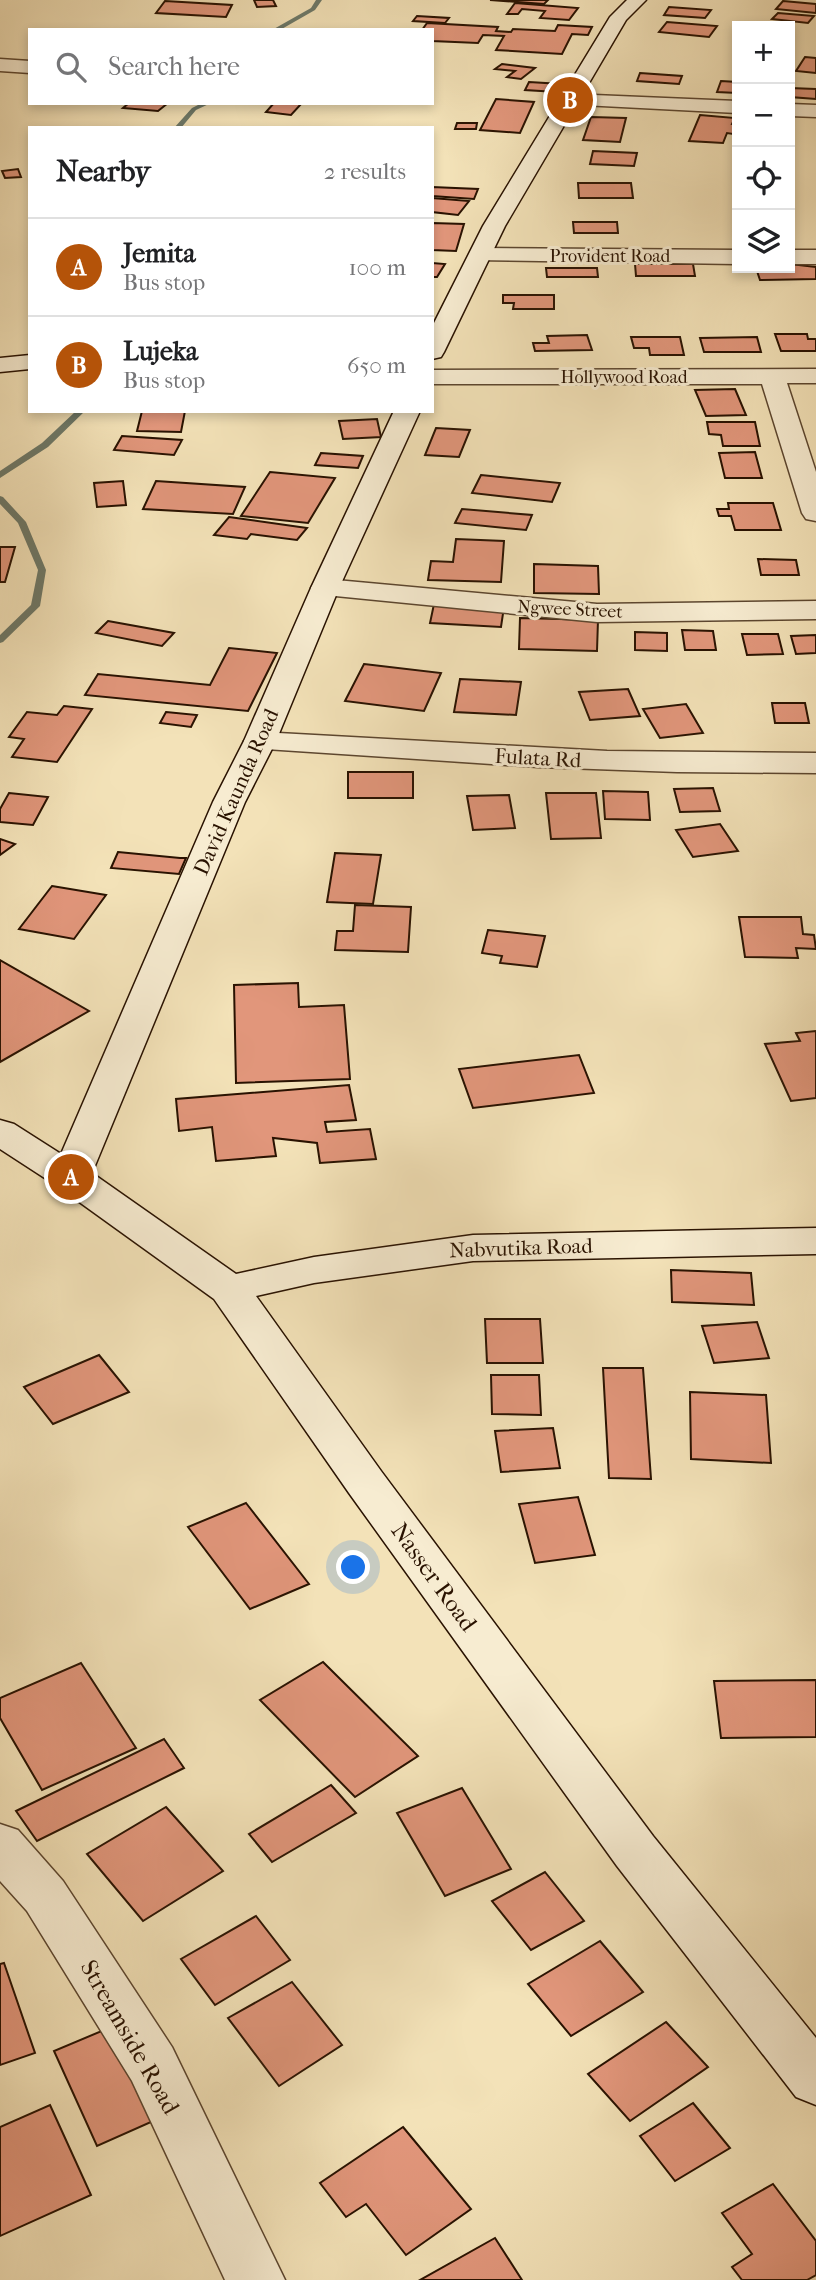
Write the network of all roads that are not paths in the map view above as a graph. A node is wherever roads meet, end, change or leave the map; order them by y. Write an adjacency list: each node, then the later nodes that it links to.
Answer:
1 (637, 0): 4 (street)
2 (0, 65): 3 (street)
3 (28, 67)
4 (570, 100): 5 (street); 8 (street)
5 (732, 107)
6 (795, 110): 7 (street)
7 (816, 111)
8 (482, 255): 9 (street, Provident Road); 12 (street)
9 (732, 257)
10 (795, 257): 11 (street)
11 (816, 257)
12 (434, 348)
13 (28, 362): 14 (street)
14 (0, 365)
15 (816, 376): 17 (street, Hollywood Road)
16 (434, 377): 17 (street, Hollywood Road)
17 (772, 377): 19 (street)
18 (406, 413): 20 (street, David Kaunda Road)
19 (816, 513)
20 (326, 588): 21 (street, Ngwee Street); 22 (street, David Kaunda Road)
21 (816, 610)
22 (260, 741): 23 (street, Fulata Rd); 25 (street, David Kaunda Road)
23 (816, 763)
24 (0, 1132): 25 (street, Nasser Road)
25 (71, 1177): 27 (street, Nasser Road)
26 (816, 1241): 27 (street, Nabvutika Road)
27 (229, 1289): 29 (street, Nasser Road)
28 (0, 1845): 30 (street, Streamside Road)
29 (816, 2080)
30 (255, 2280)

